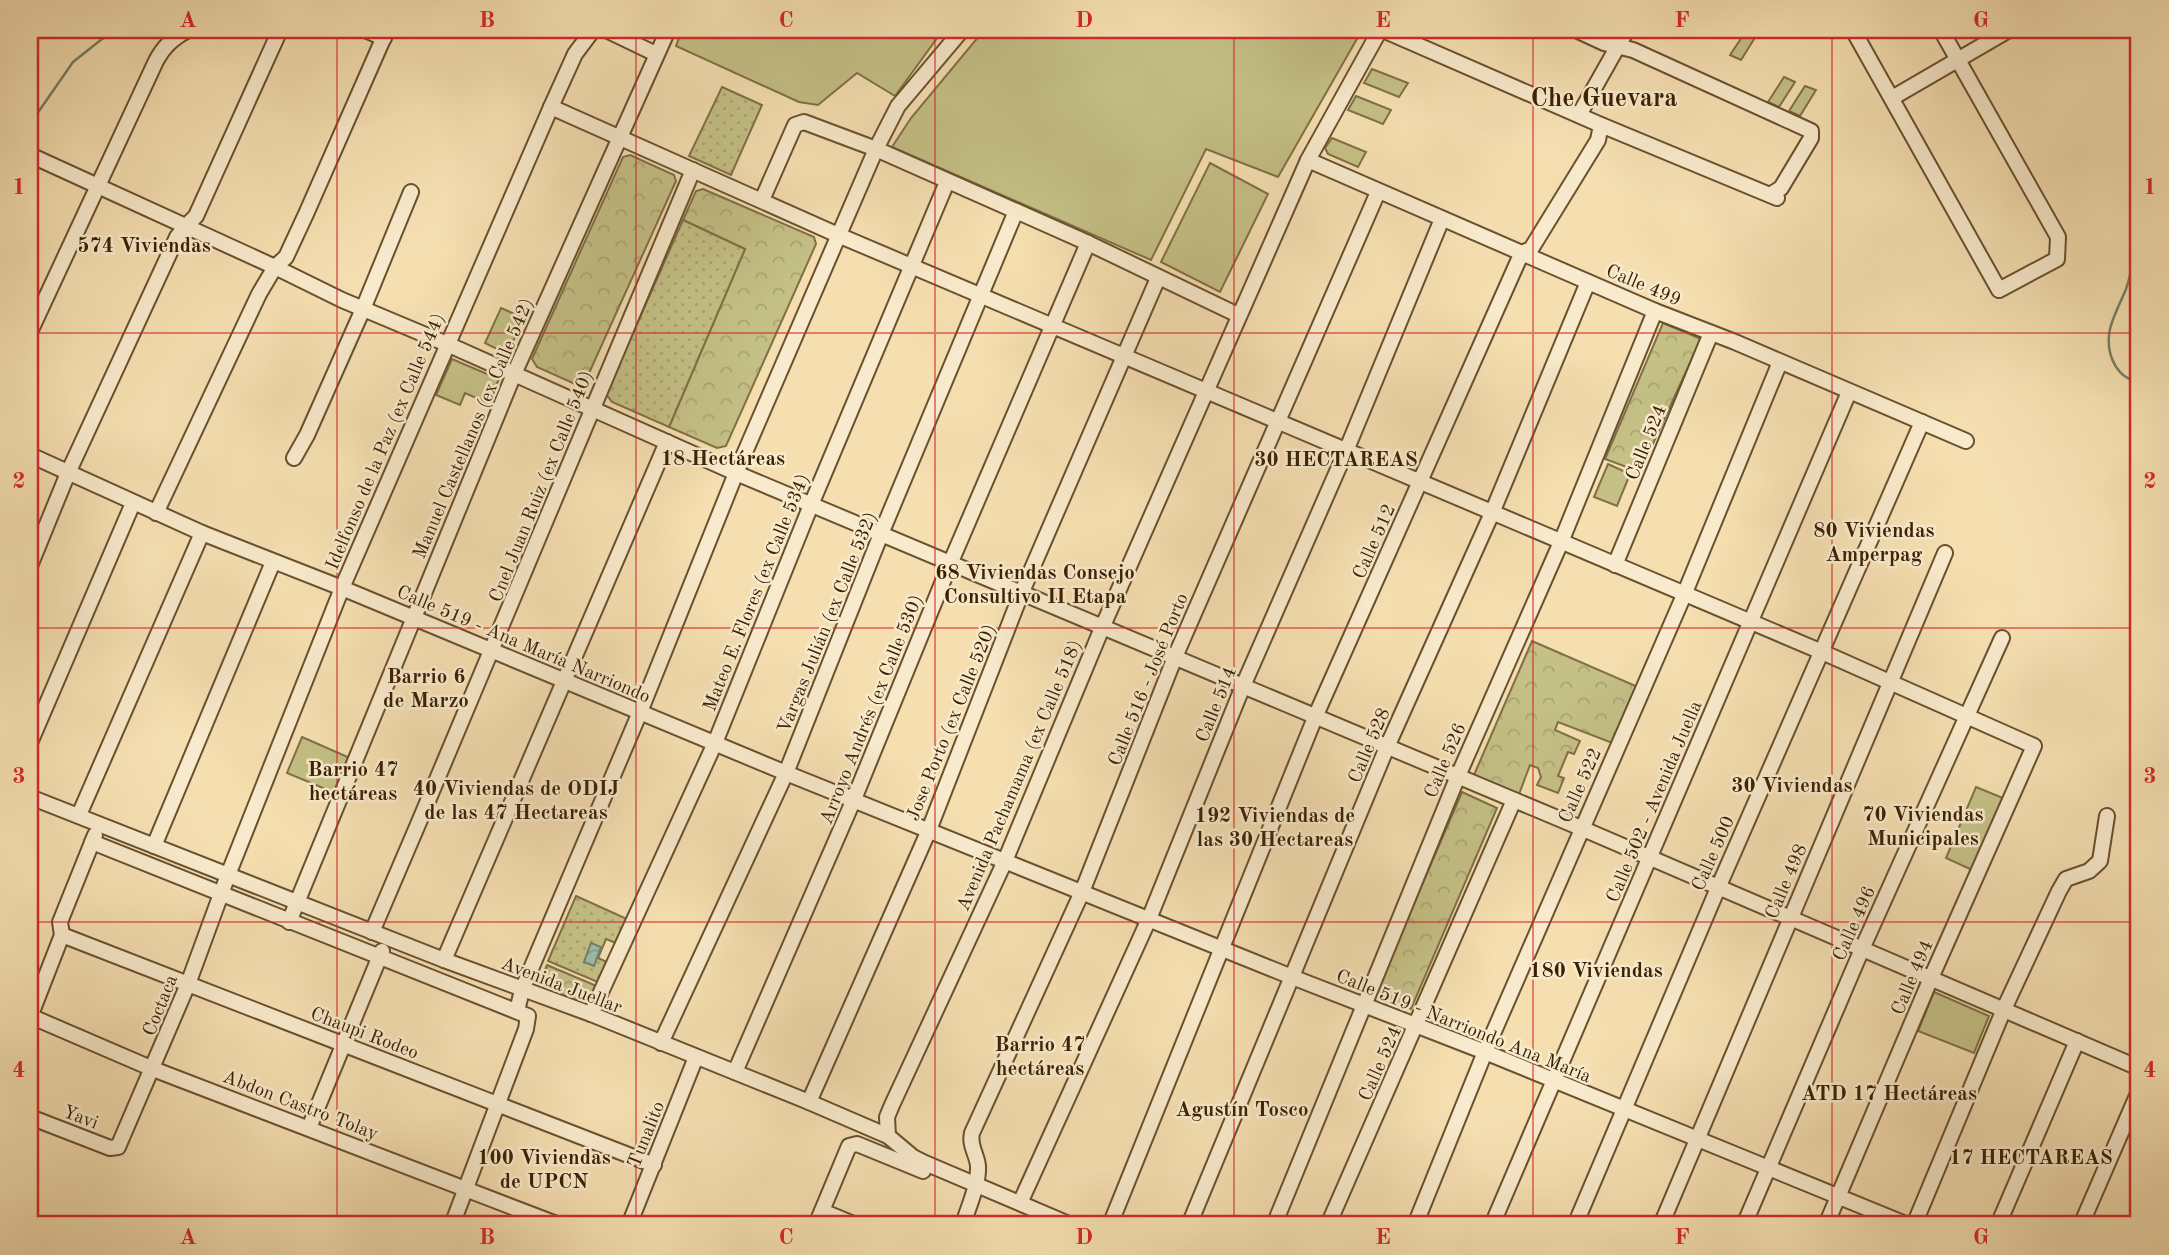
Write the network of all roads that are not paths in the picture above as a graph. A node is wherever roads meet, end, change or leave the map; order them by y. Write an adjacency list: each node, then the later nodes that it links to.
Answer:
1 (188, 30): 28 (street)
2 (280, 30): 34 (street)
3 (365, 30): 14 (street)
4 (593, 30): 19 (street, Idelfonso de la Paz (ex Calle 544))
5 (606, 30): 16 (street)
6 (668, 30): 16 (street, Manuel Castellanos (ex Calle 542))
7 (962, 30): 23 (street)
8 (1381, 30): 20 (street); 25 (street, Avenida Pachamama (ex Calle 518))
9 (1576, 30): 15 (street)
10 (1627, 30): 15 (street)
11 (1853, 30): 18 (street)
12 (1941, 30): 17 (street)
13 (2010, 30): 17 (street)
14 (386, 34): 39 (street)
15 (1616, 46): 20 (street); 21 (street)
16 (656, 54): 22 (street, Manuel Castellanos (ex Calle 542))
17 (1958, 59): 18 (street); 18 (street)
18 (1892, 99)
19 (551, 107): 22 (street); 49 (street, Idelfonso de la Paz (ex Calle 544))
20 (1579, 115): 21 (street)
21 (1601, 125): 37 (street, Calle 512)
22 (620, 138): 26 (street); 52 (street, Manuel Castellanos (ex Calle 542))
23 (876, 149): 27 (street); 31 (street); 35 (street)
24 (30, 155): 28 (street)
25 (1308, 160): 30 (street, Calle 499); 45 (street, Avenida Pachamama (ex Calle 518))
26 (694, 170): 31 (street); 55 (street, Cnel Juan Ruiz (ex Calle 540))
27 (947, 182): 32 (street); 38 (street, Mateo E. Flores (ex Calle 534))
28 (98, 188): 34 (street); 47 (street)
29 (411, 192): 43 (street)
30 (1378, 192): 33 (street, Calle 499); 56 (street, Calle 516 - José Porto)
31 (762, 200): 35 (street)
32 (1016, 211): 36 (street); 42 (street, Vargas Julián (ex Calle 532))
33 (1442, 219): 37 (street, Calle 499); 60 (street, Calle 514)
34 (186, 226): 39 (street); 63 (street)
35 (838, 235): 38 (street); 64 (street)
36 (1088, 243): 40 (street); 46 (street, Arroyo Andrés (ex Calle 530))
37 (1522, 253): 41 (street, Calle 499); 65 (street, Calle 512)
38 (912, 265): 42 (street); 67 (street, Mateo E. Flores (ex Calle 534))
39 (275, 267): 43 (street); 68 (street)
40 (1158, 278): 45 (street); 50 (street, Jose Porto (ex Calle 520))
41 (1588, 282): 44 (street, Calle 499); 69 (street, Calle 528)
42 (981, 295): 46 (street); 71 (street, Vargas Julián (ex Calle 532))
43 (363, 309): 49 (street); 62 (street)
44 (1655, 311): 48 (street, Calle 499); 72 (street, Calle 526)
45 (1238, 315): 53 (street, Avenida Pachamama (ex Calle 518))
46 (1052, 327): 50 (street); 75 (street, Arroyo Andrés (ex Calle 530))
47 (30, 332)
48 (1711, 333): 51 (street, Calle 499); 76 (street, Calle 524)
49 (447, 344): 52 (street); 78 (street, Idelfonso de la Paz (ex Calle 544))
50 (1124, 357): 53 (street); 79 (street, Jose Porto (ex Calle 520))
51 (1780, 362): 54 (street, Calle 499); 80 (street, Calle 522)
52 (514, 374): 55 (street); 81 (street, Manuel Castellanos (ex Calle 542))
53 (1204, 392): 56 (street); 83 (street, Avenida Pachamama (ex Calle 518))
54 (1849, 392): 57 (street, Calle 499); 82 (street, Calle 502 - Avenida Juella)
55 (592, 408): 58 (street); 85 (street, Cnel Juan Ruiz (ex Calle 540))
56 (1277, 422): 60 (street); 87 (street, Calle 516 - José Porto)
57 (1922, 422): 59 (street, Calle 499); 86 (street, Calle 500)
58 (667, 442): 64 (street); 88 (street)
59 (1966, 442)
60 (1346, 451): 65 (street); 90 (street, Calle 514)
61 (30, 455): 63 (street, Calle 519 - Ana María Narriondo)
62 (293, 458)
63 (68, 473): 66 (street, Calle 519 - Ana María Narriondo); 77 (street)
64 (736, 473): 67 (street); 91 (street)
65 (1420, 482): 69 (street); 92 (street, Calle 512)
66 (133, 503): 68 (street, Calle 519 - Ana María Narriondo); 94 (street)
67 (811, 505): 71 (street); 95 (street, Mateo E. Flores (ex Calle 534))
68 (156, 513): 70 (street, Calle 519 - Ana María Narriondo)
69 (1492, 513): 72 (street); 96 (street, Calle 528)
70 (202, 533): 74 (street, Calle 519 - Ana María Narriondo); 102 (street)
71 (881, 534): 75 (street); 97 (street, Vargas Julián (ex Calle 532))
72 (1561, 542): 76 (street); 98 (street, Calle 526)
73 (1945, 553): 89 (street, Calle 498)
74 (273, 562): 78 (street, Calle 519 - Ana María Narriondo); 108 (street)
75 (950, 564): 79 (street); 100 (street, Arroyo Andrés (ex Calle 530))
76 (1615, 565): 80 (street)
77 (30, 566)
78 (342, 588): 81 (street, Calle 519 - Ana María Narriondo); 111 (street, Idelfonso de la Paz (ex Calle 544))
79 (1021, 594): 83 (street); 106 (street, Jose Porto (ex Calle 520))
80 (1684, 595): 82 (street); 105 (street, Calle 522)
81 (413, 617): 85 (street, Calle 519 - Ana María Narriondo); 115 (street, Manuel Castellanos (ex Calle 542))
82 (1750, 623): 86 (street); 109 (street, Calle 502 - Avenida Juella)
83 (1102, 628): 87 (street); 110 (street, Avenida Pachamama (ex Calle 518))
84 (2002, 638): 93 (street, Calle 496)
85 (492, 651): 88 (street, Calle 519 - Ana María Narriondo); 119 (street, Cnel Juan Ruiz (ex Calle 540))
86 (1822, 652): 89 (street); 112 (street, Calle 500)
87 (1175, 657): 90 (street); 113 (street, Calle 516 - José Porto)
88 (564, 681): 91 (street, Calle 519 - Ana María Narriondo); 124 (street)
89 (1891, 683): 93 (street); 116 (street, Calle 498)
90 (1243, 686): 92 (street); 117 (street, Calle 514)
91 (639, 712): 95 (street, Calle 519 - Ana María Narriondo); 128 (street)
92 (1316, 715): 96 (street); 121 (street, Calle 512)
93 (1966, 716): 122 (street, Calle 496); 126 (street, Calle 494)
94 (30, 743)
95 (715, 743): 97 (street, Calle 519 - Ana María Narriondo); 132 (street, Mateo E. Flores (ex Calle 534))
96 (1387, 747): 98 (street); 125 (street, Calle 528)
97 (786, 773): 100 (street, Calle 519 - Ana María Narriondo); 136 (street, Vargas Julián (ex Calle 532))
98 (1458, 776): 101 (street); 129 (street, Calle 526)
99 (30, 797): 102 (street, Avenida Juellar)
100 (854, 799): 106 (street, Calle 519 - Ana María Narriondo); 142 (street, Arroyo Andrés (ex Calle 530))
101 (1514, 800): 105 (street); 134 (street, Calle 524)
102 (79, 815): 104 (street, Avenida Juellar)
103 (2107, 816): 130 (street)
104 (99, 823): 107 (street); 108 (street, Avenida Juellar)
105 (1581, 828): 109 (street); 138 (street, Calle 522)
106 (929, 830): 110 (street, Calle 519 - Ana María Narriondo); 145 (street, Jose Porto (ex Calle 520))
107 (92, 842): 114 (street); 120 (street)
108 (154, 846): 111 (street, Avenida Juellar)
109 (1650, 858): 112 (street); 143 (street, Calle 502 - Avenida Juella)
110 (1005, 861): 113 (street, Calle 519 - Narriondo Ana María); 150 (street, Avenida Pachamama (ex Calle 518))
111 (228, 875): 114 (street, Coctaca); 115 (street, Avenida Juellar)
112 (1718, 888): 116 (street); 147 (street, Calle 500)
113 (1082, 892): 117 (street, Calle 519 - Narriondo Ana María); 155 (street, Calle 516 - José Porto)
114 (221, 895): 118 (street); 127 (street, Coctaca)
115 (298, 903): 118 (street, Manuel Castellanos (ex Calle 542)); 119 (street, Avenida Juellar)
116 (1791, 917): 122 (street); 151 (street, Calle 498)
117 (1149, 919): 121 (street, Calle 519 - Narriondo Ana María); 158 (street, Calle 514)
118 (289, 922): 123 (street)
119 (378, 934): 123 (street, Cnel Juan Ruiz (ex Calle 540)); 124 (street, Avenida Juellar)
120 (62, 935): 127 (street, Chaupi Rodeo); 133 (street)
121 (1222, 949): 125 (street, Calle 519 - Narriondo Ana María); 167 (street, Calle 512)
122 (1862, 949): 126 (street); 154 (street, Calle 496)
123 (381, 957): 131 (street); 137 (street, Cnel Juan Ruiz (ex Calle 540))
124 (444, 960): 128 (street, Avenida Juellar)
125 (1292, 977): 129 (street, Calle 519 - Narriondo Ana María); 168 (street, Calle 528)
126 (1931, 978): 130 (street); 157 (street, Calle 494)
127 (188, 984): 137 (street, Chaupi Rodeo); 141 (street, Coctaca)
128 (522, 990): 131 (street); 132 (street, Avenida Juellar)
129 (1364, 1006): 134 (street, Calle 519 - Narriondo Ana María); 169 (street, Calle 526)
130 (2004, 1009): 135 (street); 178 (street)
131 (523, 1014): 146 (street)
132 (591, 1014): 136 (street, Avenida Juellar)
133 (30, 1016): 141 (street, Abdon Castro Tolay)
134 (1416, 1026): 138 (street, Calle 519 - Narriondo Ana María); 170 (street, Calle 524)
135 (2077, 1041): 140 (street); 179 (street)
136 (661, 1043): 139 (street, Avenida Juellar)
137 (344, 1045): 146 (street, Chaupi Rodeo); 149 (street, Cnel Juan Ruiz (ex Calle 540))
138 (1485, 1052): 143 (street, Calle 519 - Narriondo Ana María); 171 (street, Calle 522)
139 (696, 1057): 142 (street, Avenida Juellar); 153 (street, Tunalito)
140 (2139, 1068)
141 (153, 1069): 149 (street, Abdon Castro Tolay); 152 (street, Coctaca)
142 (735, 1072): 145 (street, Avenida Juellar)
143 (1553, 1081): 147 (street, Calle 519 - Narriondo Ana María); 172 (street, Calle 502 - Avenida Juella)
144 (2139, 1091): 180 (street)
145 (808, 1102): 150 (street, Avenida Juellar)
146 (496, 1104): 153 (street, Chaupi Rodeo); 156 (street)
147 (1624, 1109): 151 (street, Calle 519 - Narriondo Ana María); 173 (street, Calle 500)
148 (30, 1117): 152 (street, Yavi)
149 (309, 1128): 156 (street, Abdon Castro Tolay)
150 (888, 1136): 155 (street, Avenida Juellar)
151 (1698, 1139): 154 (street, Calle 519 - Narriondo Ana María); 174 (street, Calle 498)
152 (118, 1147)
153 (654, 1165): 163 (street, Tunalito)
154 (1769, 1167): 157 (street, Calle 519 - Narriondo Ana María); 175 (street, Calle 496)
155 (974, 1187): 158 (street, Avenida Juellar); 159 (street); 165 (street)
156 (465, 1189): 161 (street); 162 (street, Abdon Castro Tolay)
157 (1839, 1196): 176 (street, Calle 494); 177 (street, Calle 519 - Narriondo Ana María)
158 (1020, 1203): 160 (street, Avenida Juellar)
159 (819, 1218): 164 (street)
160 (1043, 1220): 166 (street, Avenida Juellar)
161 (452, 1225)
162 (559, 1225)
163 (629, 1225)
164 (856, 1225)
165 (962, 1225)
166 (1071, 1225)
167 (1110, 1225)
168 (1189, 1225)
169 (1273, 1225)
170 (1328, 1225)
171 (1415, 1225)
172 (1492, 1225)
173 (1575, 1225)
174 (1661, 1225)
175 (1744, 1225)
176 (1826, 1225)
177 (1908, 1225)
178 (1914, 1225)
179 (1998, 1225)
180 (2081, 1225)

